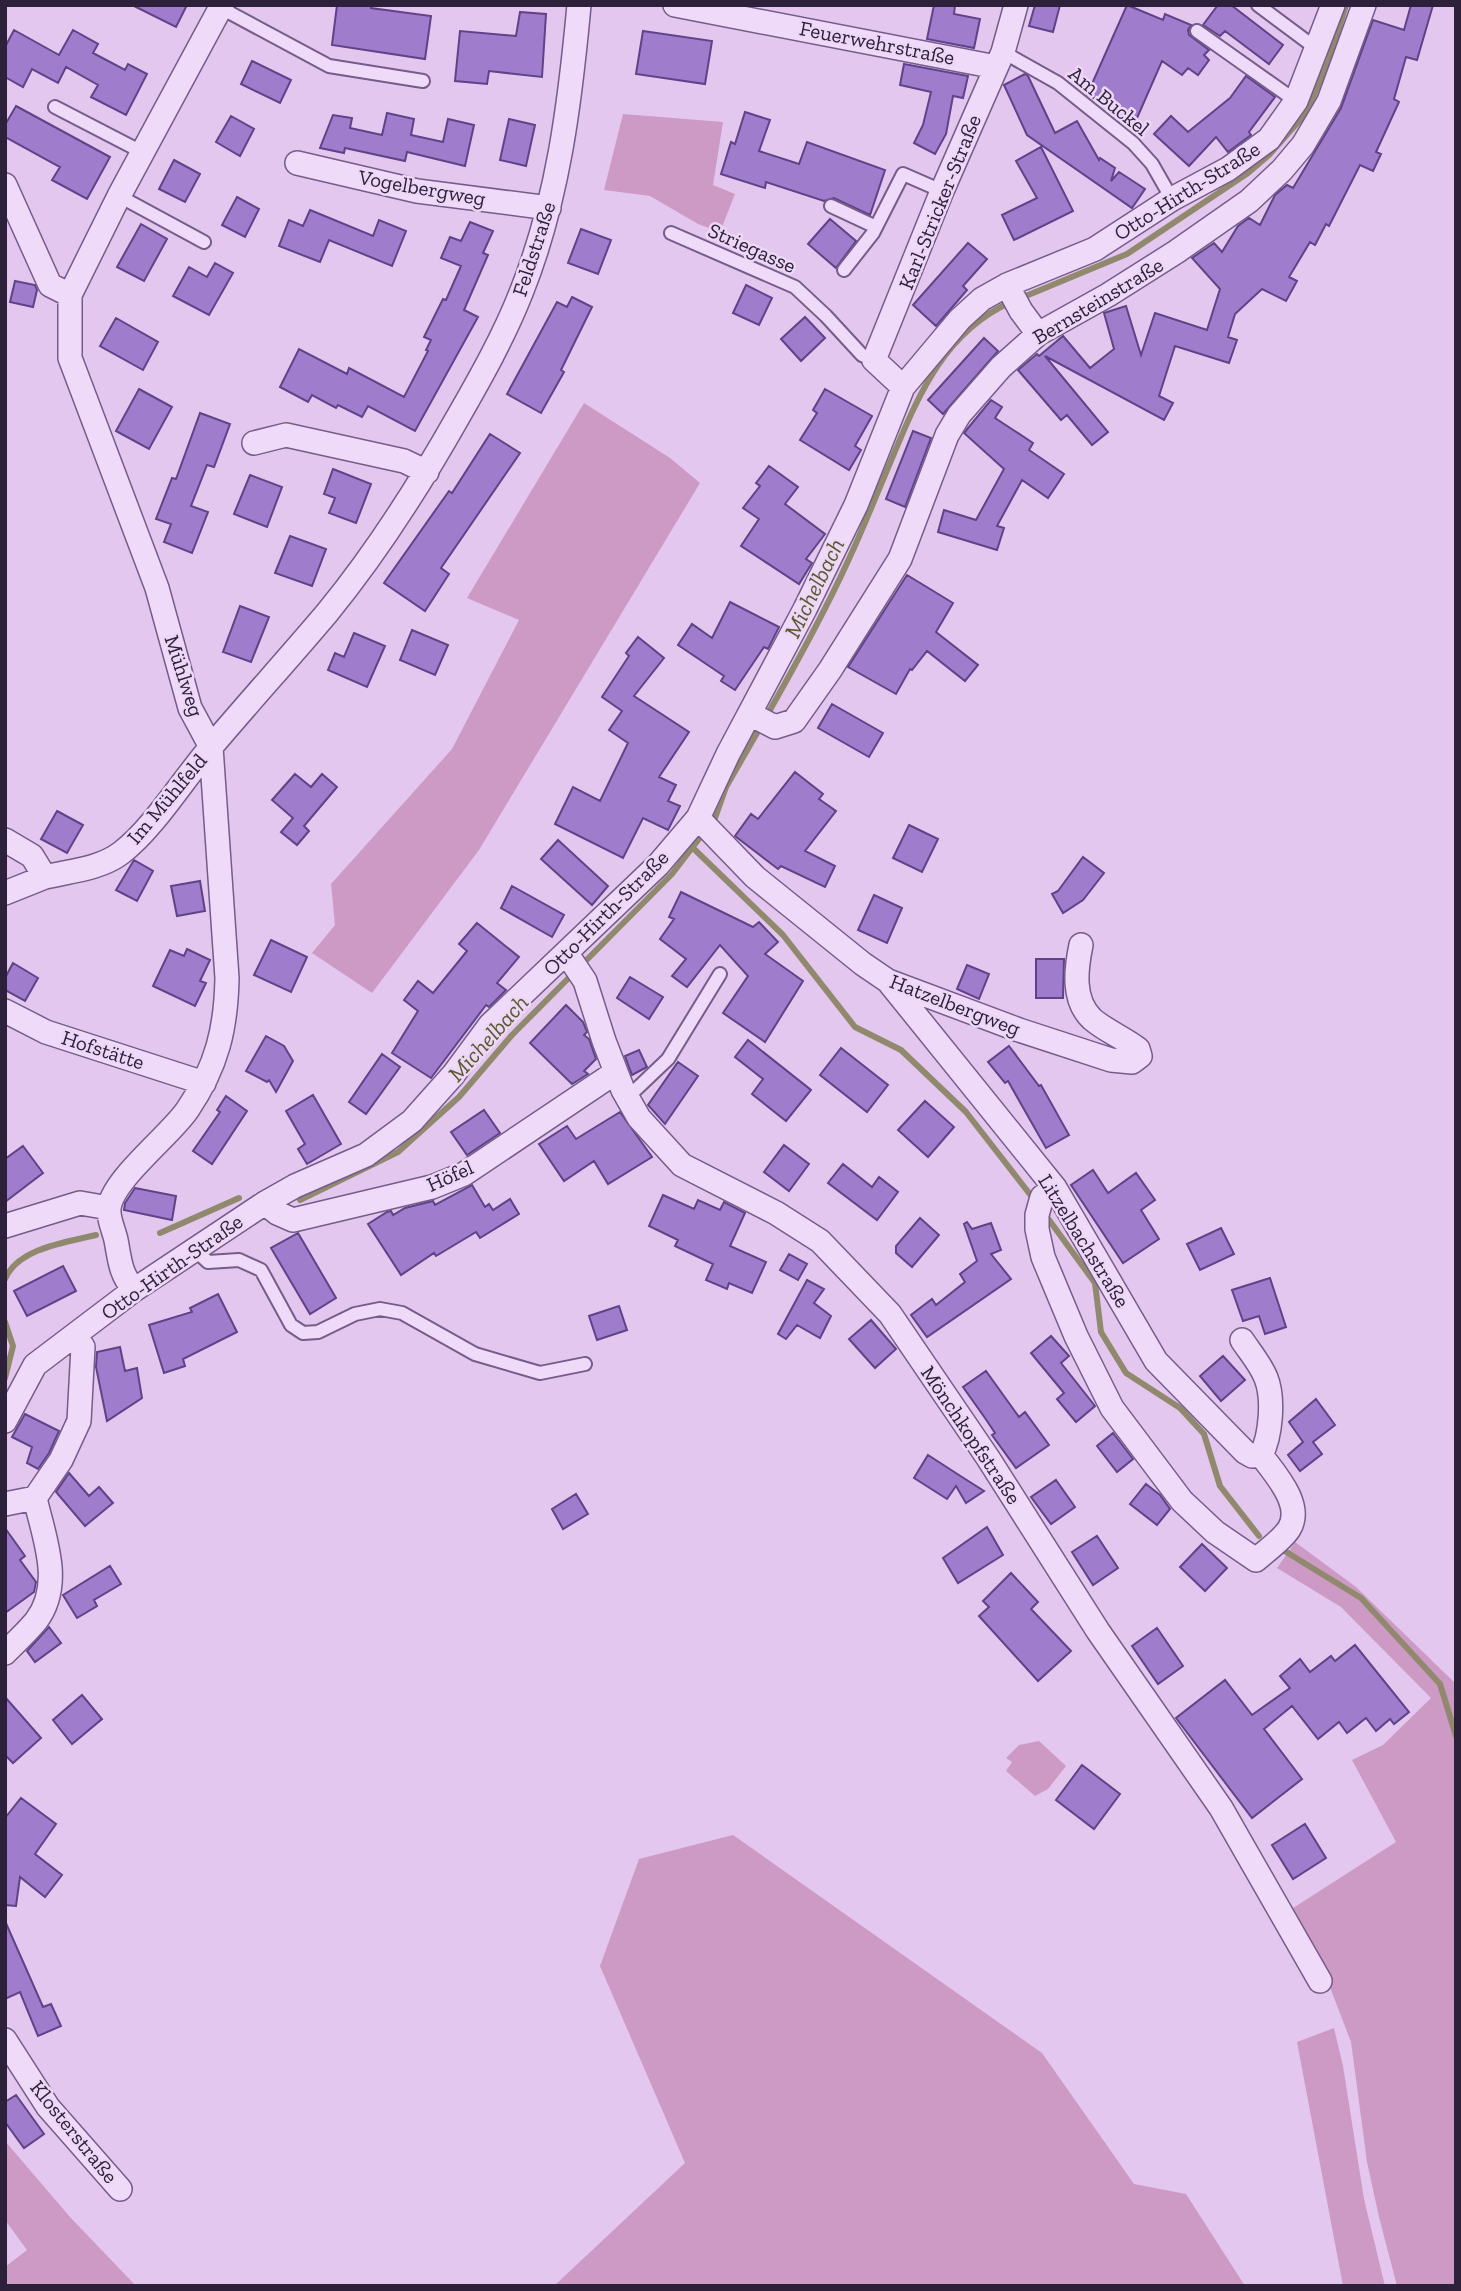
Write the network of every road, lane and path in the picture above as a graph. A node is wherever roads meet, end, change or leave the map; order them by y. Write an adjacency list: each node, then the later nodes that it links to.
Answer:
1 (579, 5): 21 (street, Feldstraße)
2 (675, 5): 10 (street, Feuerwehrstraße)
3 (1016, 5): 10 (street, Karl-Stricker-Straße)
4 (1258, 5): 9 (lane)
5 (1333, 5): 9 (street, Otto-Hirth-Straße)
6 (1362, 6): 28 (street, Bernsteinstraße)
7 (221, 7): 11 (lane); 14 (street)
8 (1197, 31): 12 (lane)
9 (1317, 49): 12 (street, Otto-Hirth-Straße)
10 (1000, 59): 17 (street, Karl-Stricker-Straße); 19 (lane, Am Buckel)
11 (423, 81)
12 (1296, 101): 19 (street, Otto-Hirth-Straße)
13 (55, 107): 14 (lane)
14 (142, 152): 18 (street)
15 (297, 163): 21 (street, Vogelbergweg)
16 (5, 184): 26 (street)
17 (942, 191): 22 (lane); 29 (street, Karl-Stricker-Straße)
18 (119, 196): 24 (lane); 26 (street)
19 (1172, 199): 27 (street, Otto-Hirth-Straße)
20 (831, 206): 22 (lane)
21 (549, 208): 32 (street, Feldstraße)
22 (876, 227): 25 (lane)
23 (671, 233): 29 (lane, Striegasse)
24 (204, 242)
25 (844, 270)
26 (69, 295): 34 (street, Mühlweg)
27 (1013, 296): 28 (street); 30 (street, Otto-Hirth-Straße)
28 (1038, 334): 33 (street, Bernsteinstraße)
29 (874, 360): 30 (street)
30 (903, 387): 33 (street, Otto-Hirth-Straße)
31 (254, 443): 32 (street)
32 (427, 472): 34 (street, Feldstraße)
33 (761, 720): 35 (street, Otto-Hirth-Straße)
34 (211, 747): 37 (street, Im Mühlfeld); 45 (street, Mühlweg)
35 (704, 824): 40 (street, Otto-Hirth-Straße); 42 (street, Hatzelbergweg)
36 (5, 840): 37 (street)
37 (45, 877): 38 (street, Im Mühlfeld)
38 (5, 894)
39 (1081, 945): 42 (street, Hatzelbergweg)
40 (575, 966): 44 (street, Mönchkopfstraße); 48 (street, Otto-Hirth-Straße)
41 (720, 974): 46 (lane)
42 (888, 981): 47 (street, Litzelbachstraße)
43 (5, 1011): 45 (street, Hofstätte)
44 (616, 1072): 46 (street, Mönchkopfstraße); 48 (street, Höfel)
45 (204, 1083): 49 (street, Mühlweg)
46 (627, 1098): 61 (street, Mönchkopfstraße)
47 (1045, 1200): 57 (street, Litzelbachstraße); 57 (street, Litzelbachstraße)
48 (265, 1203): 51 (street, Otto-Hirth-Straße)
49 (109, 1208): 50 (street); 52 (street)
50 (5, 1226)
51 (195, 1250): 52 (street, Otto-Hirth-Straße); 55 (lane)
52 (134, 1290): 53 (street, Otto-Hirth-Straße)
53 (75, 1335): 56 (street, Otto-Hirth-Straße); 58 (street)
54 (1242, 1340): 57 (street)
55 (585, 1364)
56 (5, 1421)
57 (1261, 1455)
58 (35, 1498): 59 (street); 60 (street)
59 (5, 1504)
60 (5, 1653)
61 (1320, 1981)
62 (5, 2040): 63 (street, Klosterstraße)
63 (120, 2189)

